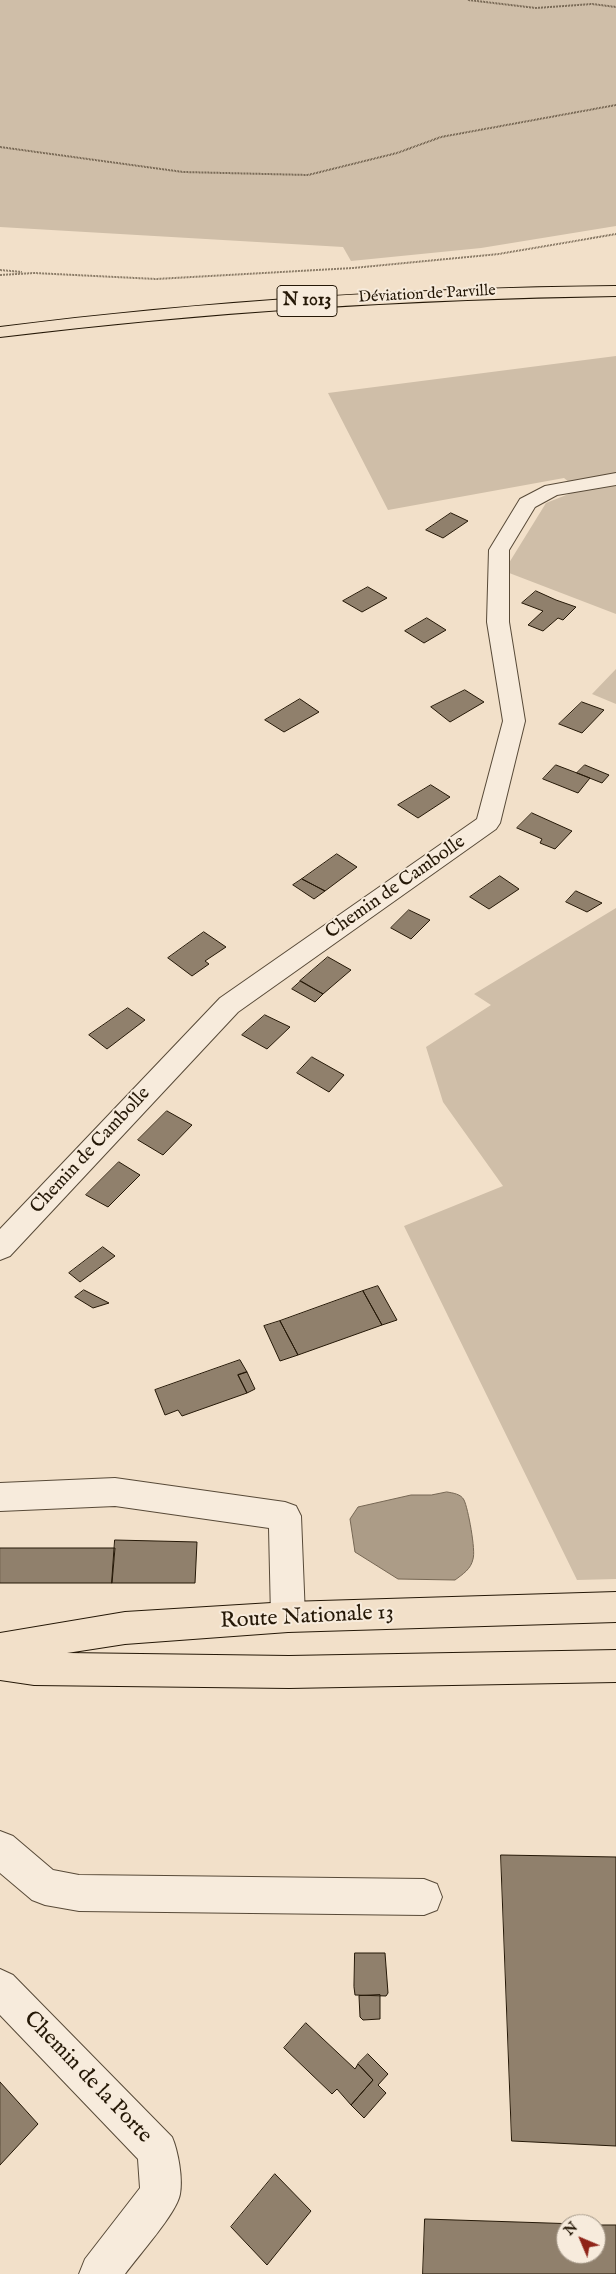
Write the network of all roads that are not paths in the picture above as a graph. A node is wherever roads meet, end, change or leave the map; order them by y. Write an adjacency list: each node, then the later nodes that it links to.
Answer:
1 (616, 277): 3 (main road, Déviation de Parville / N 1013)
2 (616, 291): 4 (main road, Déviation de Parville / N 1013)
3 (0, 318)
4 (0, 332)
5 (616, 479): 6 (street, Chemin de Cambolle)
6 (0, 1248)
7 (0, 1497): 9 (street)
8 (616, 1607): 9 (main road, Route Nationale 13)
9 (288, 1617): 10 (main road, Route Nationale 13)
10 (0, 1649)
11 (0, 1664): 12 (main road)
12 (616, 1666)
13 (0, 1849): 14 (street)
14 (424, 1897)
15 (0, 1988): 16 (street, Chemin de la Porte)
16 (100, 2274)

